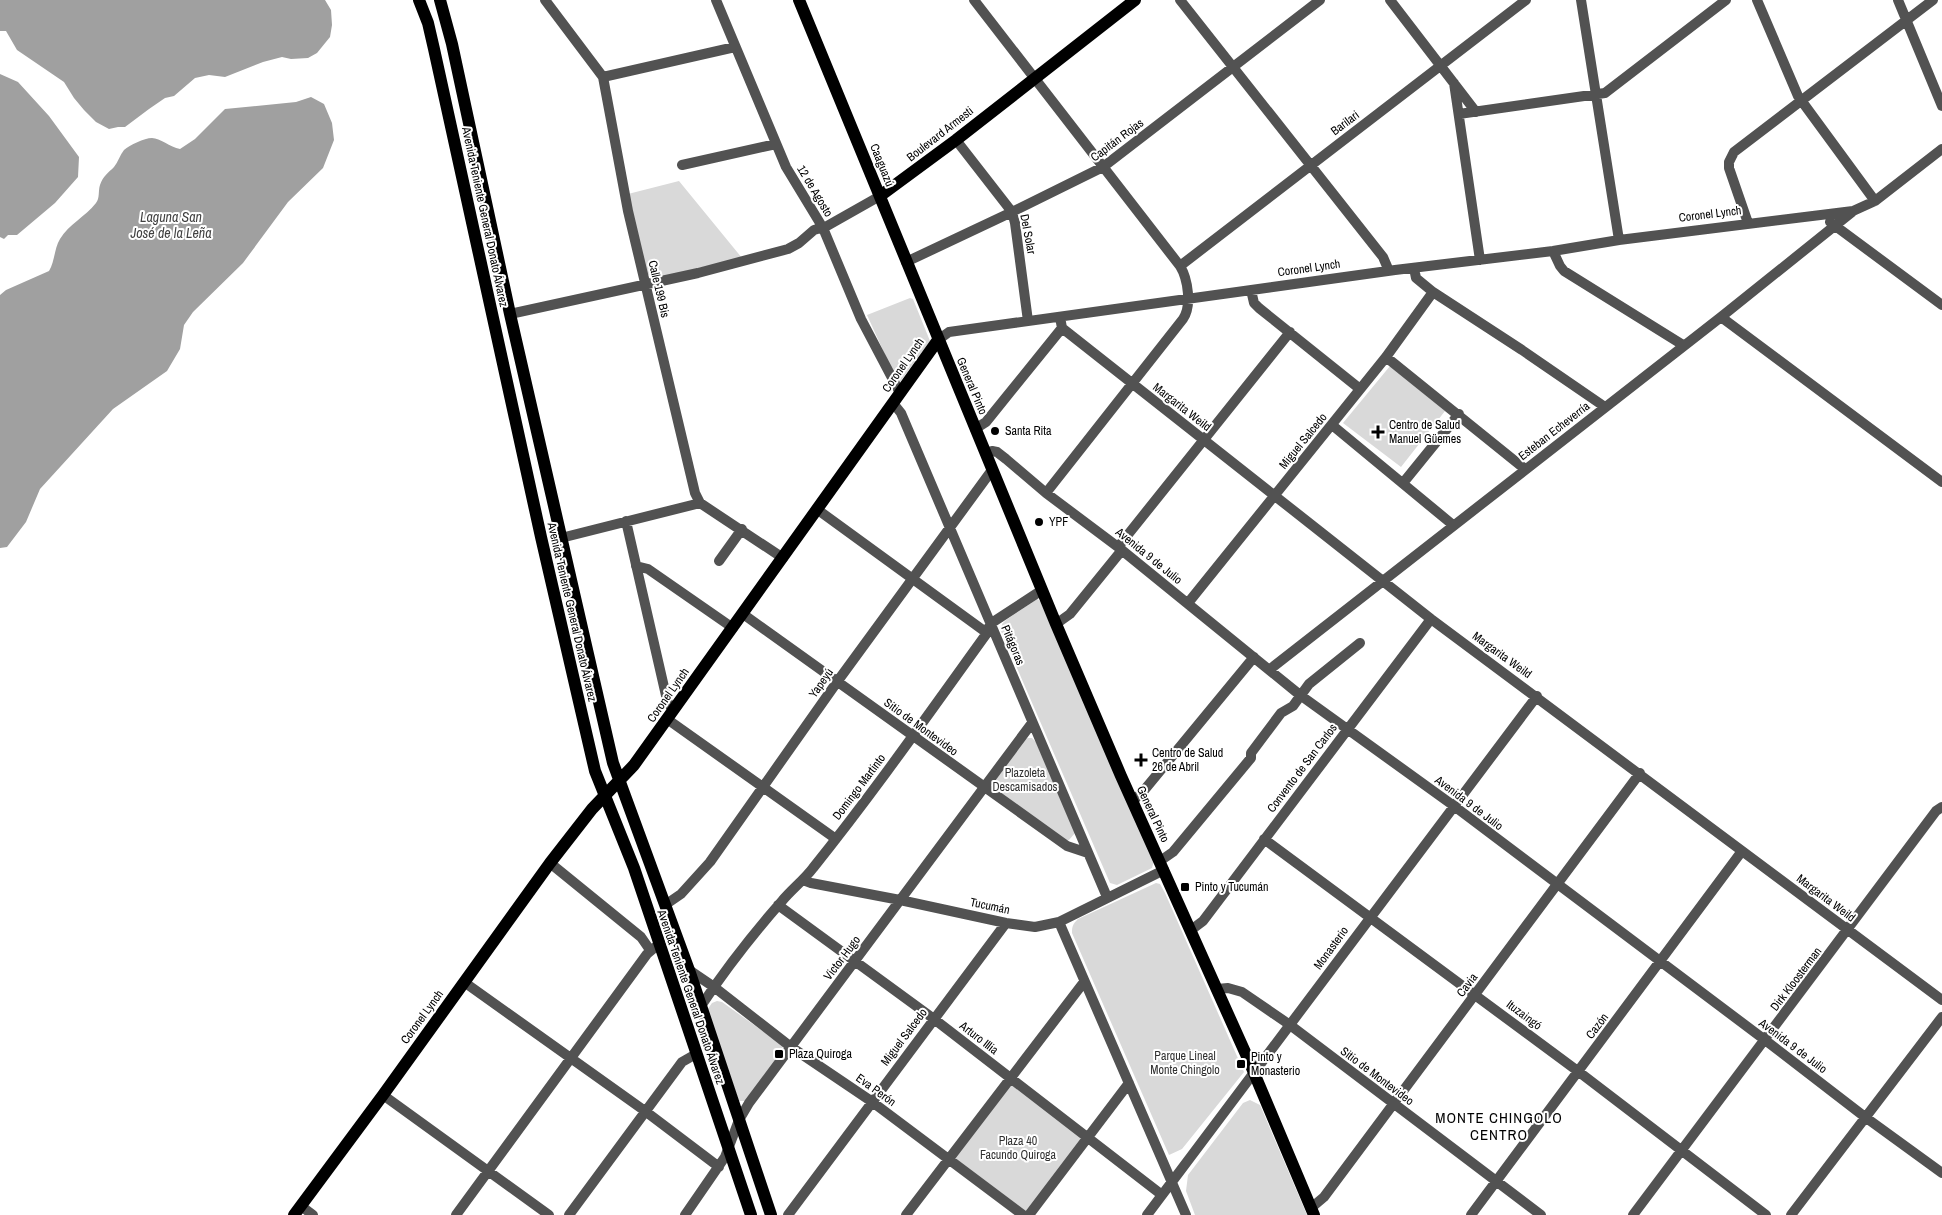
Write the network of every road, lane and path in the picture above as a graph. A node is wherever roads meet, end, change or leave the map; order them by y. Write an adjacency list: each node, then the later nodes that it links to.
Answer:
1 (419, 0): 113 (main road, Avenida Teniente General Donato Álvarez)
2 (545, 0): 21 (street)
3 (716, 0): 18 (street, 12 de Agosto)
4 (799, 0): 35 (main road, Caaguazú)
5 (974, 0): 22 (street)
6 (1135, 0): 22 (main road, Boulevard Armesti)
7 (1180, 0): 20 (street)
8 (1320, 0): 20 (street, Capitán Rojas)
9 (1390, 0): 19 (street)
10 (1526, 0): 19 (street, Barilari)
11 (1581, 0): 24 (street)
12 (1726, 0): 24 (street)
13 (1757, 0): 25 (street)
14 (1898, 0): 17 (street)
15 (1932, 0): 17 (street)
16 (444, 1): 55 (main road, Avenida Teniente General Donato Álvarez)
17 (1906, 20): 25 (street); 26 (street)
18 (735, 47): 21 (street); 30 (street, 12 de Agosto)
19 (1440, 65): 23 (street); 33 (street, Barilari)
20 (1233, 67): 33 (street); 34 (street, Capitán Rojas)
21 (603, 77): 50 (street, Calle 199 Bis)
22 (1034, 77): 29 (main road, Boulevard Armesti); 34 (street)
23 (1454, 83): 27 (street); 28 (street)
24 (1597, 95): 27 (street); 43 (street)
25 (1801, 101): 36 (street); 40 (street)
26 (1942, 106)
27 (1476, 112): 28 (street)
28 (1459, 114): 45 (street)
29 (956, 140): 35 (main road, Boulevard Armesti); 38 (street, Del Solar)
30 (776, 144): 32 (street); 42 (street, 12 de Agosto)
31 (1942, 149): 36 (street, Coronel Lynch)
32 (682, 165)
33 (1310, 165): 47 (street, Barilari); 49 (street)
34 (1103, 167): 38 (street, Capitán Rojas); 47 (street)
35 (880, 196): 42 (street, Boulevard Armesti); 46 (main road, Caaguazú)
36 (1875, 201): 37 (street, Coronel Lynch)
37 (1853, 211): 39 (street, Coronel Lynch); 41 (street, Esteban Echeverría)
38 (1012, 212): 46 (street, Capitán Rojas); 58 (street, Del Solar)
39 (1821, 215): 40 (street, Coronel Lynch); 41 (street)
40 (1748, 223): 43 (street, Coronel Lynch)
41 (1834, 226): 54 (street); 57 (street, Esteban Echeverría)
42 (823, 228): 50 (street, Boulevard Armesti); 66 (street, 12 de Agosto)
43 (1619, 240): 44 (street, Coronel Lynch)
44 (1553, 251): 45 (street, Coronel Lynch); 62 (street)
45 (1480, 260): 48 (street, Coronel Lynch)
46 (906, 262): 61 (main road, Caaguazú)
47 (1180, 266): 53 (street)
48 (1414, 268): 49 (street, Coronel Lynch); 52 (street)
49 (1389, 271): 51 (street, Coronel Lynch)
50 (645, 284): 55 (street, Boulevard Armesti); 79 (street, Calle 199 Bis)
51 (1251, 290): 53 (street, Coronel Lynch); 60 (street)
52 (1433, 292): 63 (street, Miguel Salcedo); 67 (street)
53 (1188, 298): 56 (street, Coronel Lynch); 64 (street)
54 (1942, 305)
55 (510, 314): 85 (main road, Avenida Teniente General Donato Álvarez)
56 (1060, 317): 58 (street, Coronel Lynch); 59 (street)
57 (1721, 317): 62 (street, Esteban Echeverría); 75 (street)
58 (1028, 321): 61 (street, Coronel Lynch)
59 (1062, 328): 64 (street, Margarita Weild); 70 (street)
60 (1290, 332): 65 (street); 71 (street)
61 (938, 340): 66 (main road, Coronel Lynch); 70 (main road, General Pinto)
62 (1682, 345): 67 (street, Esteban Echeverría)
63 (1386, 357): 65 (street, Miguel Salcedo); 68 (street)
64 (1132, 383): 71 (street, Margarita Weild); 77 (street)
65 (1360, 389): 69 (street, Miguel Salcedo)
66 (897, 398): 80 (main road, Coronel Lynch); 83 (street, Pitágoras)
67 (1605, 407): 73 (street, Esteban Echeverría)
68 (1459, 414): 73 (street); 76 (street)
69 (1332, 425): 76 (street); 78 (street, Miguel Salcedo)
70 (975, 429): 72 (main road, General Pinto)
71 (1204, 440): 78 (street, Margarita Weild); 86 (street)
72 (985, 453): 74 (main road, General Pinto); 77 (street, Avenida 9 de Julio)
73 (1526, 468): 82 (street, Esteban Echeverría)
74 (992, 470): 83 (street, Yapeyú); 92 (main road, General Pinto)
75 (1942, 482)
76 (1403, 483): 82 (street)
77 (1046, 493): 86 (street, Avenida 9 de Julio)
78 (1274, 496): 91 (street, Margarita Weild); 93 (street, Miguel Salcedo)
79 (700, 503): 81 (street); 84 (street)
80 (818, 510): 87 (main road, Coronel Lynch); 90 (street)
81 (626, 521): 85 (street); 89 (street)
82 (1453, 525): 91 (street, Esteban Echeverría)
83 (950, 528): 90 (street, Yapeyú); 98 (street, Pitágoras)
84 (742, 530): 87 (street); 88 (street)
85 (561, 538): 110 (main road, Avenida Teniente General Donato Álvarez)
86 (1120, 548): 93 (street, Avenida 9 de Julio); 96 (street)
87 (783, 558): 94 (main road, Coronel Lynch)
88 (719, 561)
89 (636, 566): 97 (street); 105 (street)
90 (912, 579): 98 (street); 102 (street, Yapeyú)
91 (1383, 582): 95 (street, Margarita Weild); 101 (street, Esteban Echeverría)
92 (1042, 590): 96 (main road, General Pinto); 98 (street, Domingo Martinto)
93 (1188, 603): 100 (street, Avenida 9 de Julio)
94 (743, 614): 97 (main road, Coronel Lynch); 102 (street, Sitio de Montevideo)
95 (1431, 619): 104 (street, Margarita Weild); 107 (street, Convento de San Carlos)
96 (1056, 624): 114 (main road, General Pinto)
97 (733, 628): 105 (main road, Coronel Lynch)
98 (989, 628): 106 (street, Pitágoras); 108 (street, Domingo Martinto)
99 (1360, 643): 103 (street, Tucumán)
100 (1254, 657): 101 (street, Avenida 9 de Julio); 114 (street)
101 (1269, 670): 103 (street, Avenida 9 de Julio)
102 (837, 682): 108 (street, Sitio de Montevideo); 112 (street, Yapeyú)
103 (1300, 695): 107 (street, Avenida 9 de Julio); 122 (street, Tucumán)
104 (1537, 696): 109 (street, Margarita Weild); 115 (street, Monasterio)
105 (671, 714): 110 (main road, Coronel Lynch); 112 (street)
106 (1032, 723): 111 (street, Victor Hugo); 120 (street, Pitágoras)
107 (1347, 729): 115 (street, Avenida 9 de Julio); 118 (street, Convento de San Carlos)
108 (912, 737): 111 (street, Sitio de Montevideo); 117 (street, Domingo Martinto)
109 (1640, 773): 119 (street, Margarita Weild); 124 (street, Cavia)
110 (619, 780): 113 (main road, Coronel Lynch); 127 (main road, Avenida Teniente General Donato Álvarez)
111 (983, 787): 120 (street, Sitio de Montevideo); 126 (street, Victor Hugo)
112 (763, 788): 117 (street); 127 (street, Yapeyú)
113 (605, 795): 121 (main road, Coronel Lynch); 134 (main road, Avenida Teniente General Donato Álvarez)
114 (1132, 801): 122 (main road, General Pinto)
115 (1454, 806): 124 (street, Avenida 9 de Julio); 129 (street, Monasterio)
116 (1942, 807): 133 (street, Dirk Kloosterman)
117 (836, 839): 123 (street, Domingo Martinto)
118 (1264, 839): 129 (street, Ituzaingó); 132 (street, Convento de San Carlos)
119 (1742, 851): 133 (street, Margarita Weild); 138 (street, Cazón)
120 (1088, 853): 125 (street, Pitágoras)
121 (550, 863): 135 (street); 140 (main road, Coronel Lynch)
122 (1162, 866): 125 (street, Tucumán); 132 (main road, General Pinto)
123 (803, 880): 126 (street, Tucumán); 128 (street, Domingo Martinto)
124 (1557, 884): 138 (street, Avenida 9 de Julio); 144 (street, Cavia)
125 (1107, 898): 130 (street, Tucumán)
126 (900, 900): 131 (street, Tucumán); 137 (street, Victor Hugo)
127 (665, 905): 139 (main road, Avenida Teniente General Donato Álvarez)
128 (778, 905): 137 (street, Arturo Illia); 142 (street, Domingo Martinto)
129 (1370, 917): 144 (street, Ituzaingó); 149 (street, Monasterio)
130 (1059, 922): 131 (street, Tucumán); 141 (street)
131 (1006, 923): 148 (street, Miguel Salcedo)
132 (1191, 930): 143 (main road, General Pinto)
133 (1848, 930): 145 (street, Margarita Weild); 150 (street, Dirk Kloosterman)
134 (654, 931): 135 (street); 136 (main road, Avenida Teniente General Donato Álvarez)
135 (642, 937): 136 (street)
136 (654, 947): 152 (main road, Avenida Teniente General Donato Álvarez); 153 (street)
137 (855, 960): 148 (street, Arturo Illia); 151 (street, Victor Hugo)
138 (1661, 962): 150 (street, Avenida 9 de Julio); 154 (street, Cazón)
139 (689, 970): 142 (street, Eva Perón); 146 (main road, Avenida Teniente General Donato Álvarez)
140 (464, 982): 153 (street); 158 (main road, Coronel Lynch)
141 (1084, 982): 156 (street); 157 (street)
142 (714, 987): 146 (street, Domingo Martinto); 151 (street, Eva Perón)
143 (1217, 989): 149 (street, Sitio de Montevideo); 155 (main road, General Pinto)
144 (1475, 995): 154 (street, Ituzaingó); 160 (street, Cavia)
145 (1942, 1000)
146 (701, 1006): 163 (main road, Avenida Teniente General Donato Álvarez)
147 (1942, 1016): 162 (street)
148 (934, 1019): 156 (street, Arturo Illia); 159 (street, Miguel Salcedo)
149 (1290, 1025): 155 (street, Monasterio); 160 (street, Sitio de Montevideo)
150 (1765, 1040): 162 (street, Avenida 9 de Julio); 166 (street, Dirk Kloosterman)
151 (791, 1046): 159 (street, Eva Perón); 163 (street, Victor Hugo)
152 (696, 1054): 161 (street); 165 (main road, Avenida Teniente General Donato Álvarez)
153 (570, 1058): 161 (street); 169 (street)
154 (1579, 1072): 166 (street, Ituzaingó); 172 (street, Cazón)
155 (1254, 1073): 171 (street, Monasterio); 175 (main road, General Pinto)
156 (1010, 1078): 164 (street, Arturo Illia); 167 (street)
157 (1129, 1083): 164 (street); 171 (street)
158 (383, 1095): 169 (street); 174 (main road, Coronel Lynch)
159 (871, 1101): 167 (street, Eva Perón); 183 (street, Miguel Salcedo)
160 (1392, 1104): 172 (street, Sitio de Montevideo); 175 (street, Cavia)
161 (646, 1111): 168 (street); 179 (street)
162 (1865, 1117): 170 (street, Avenida 9 de Julio); 193 (street)
163 (739, 1120): 165 (street, Victor Hugo); 182 (main road, Avenida Teniente General Donato Álvarez)
164 (1087, 1136): 173 (street, Arturo Illia); 186 (street)
165 (729, 1147): 168 (street, Victor Hugo); 181 (main road, Avenida Teniente General Donato Álvarez)
166 (1682, 1151): 191 (street, Dirk Kloosterman); 192 (street, Ituzaingó)
167 (948, 1159): 184 (street); 185 (street, Eva Perón)
168 (719, 1167): 180 (street, Victor Hugo)
169 (488, 1170): 177 (street); 178 (street)
170 (1942, 1173)
171 (1172, 1182): 173 (street, Monasterio); 188 (street)
172 (1496, 1182): 189 (street, Cazón); 190 (street, Sitio de Montevideo)
173 (1162, 1194): 187 (street, Monasterio)
174 (297, 1210): 176 (street)
175 (1312, 1212)
176 (313, 1215)
177 (456, 1215)
178 (549, 1215)
179 (569, 1215)
180 (685, 1215)
181 (751, 1215)
182 (771, 1215)
183 (788, 1215)
184 (906, 1215)
185 (1023, 1215)
186 (1029, 1215)
187 (1147, 1215)
188 (1186, 1215)
189 (1471, 1215)
190 (1541, 1215)
191 (1634, 1215)
192 (1766, 1215)
193 (1791, 1215)

